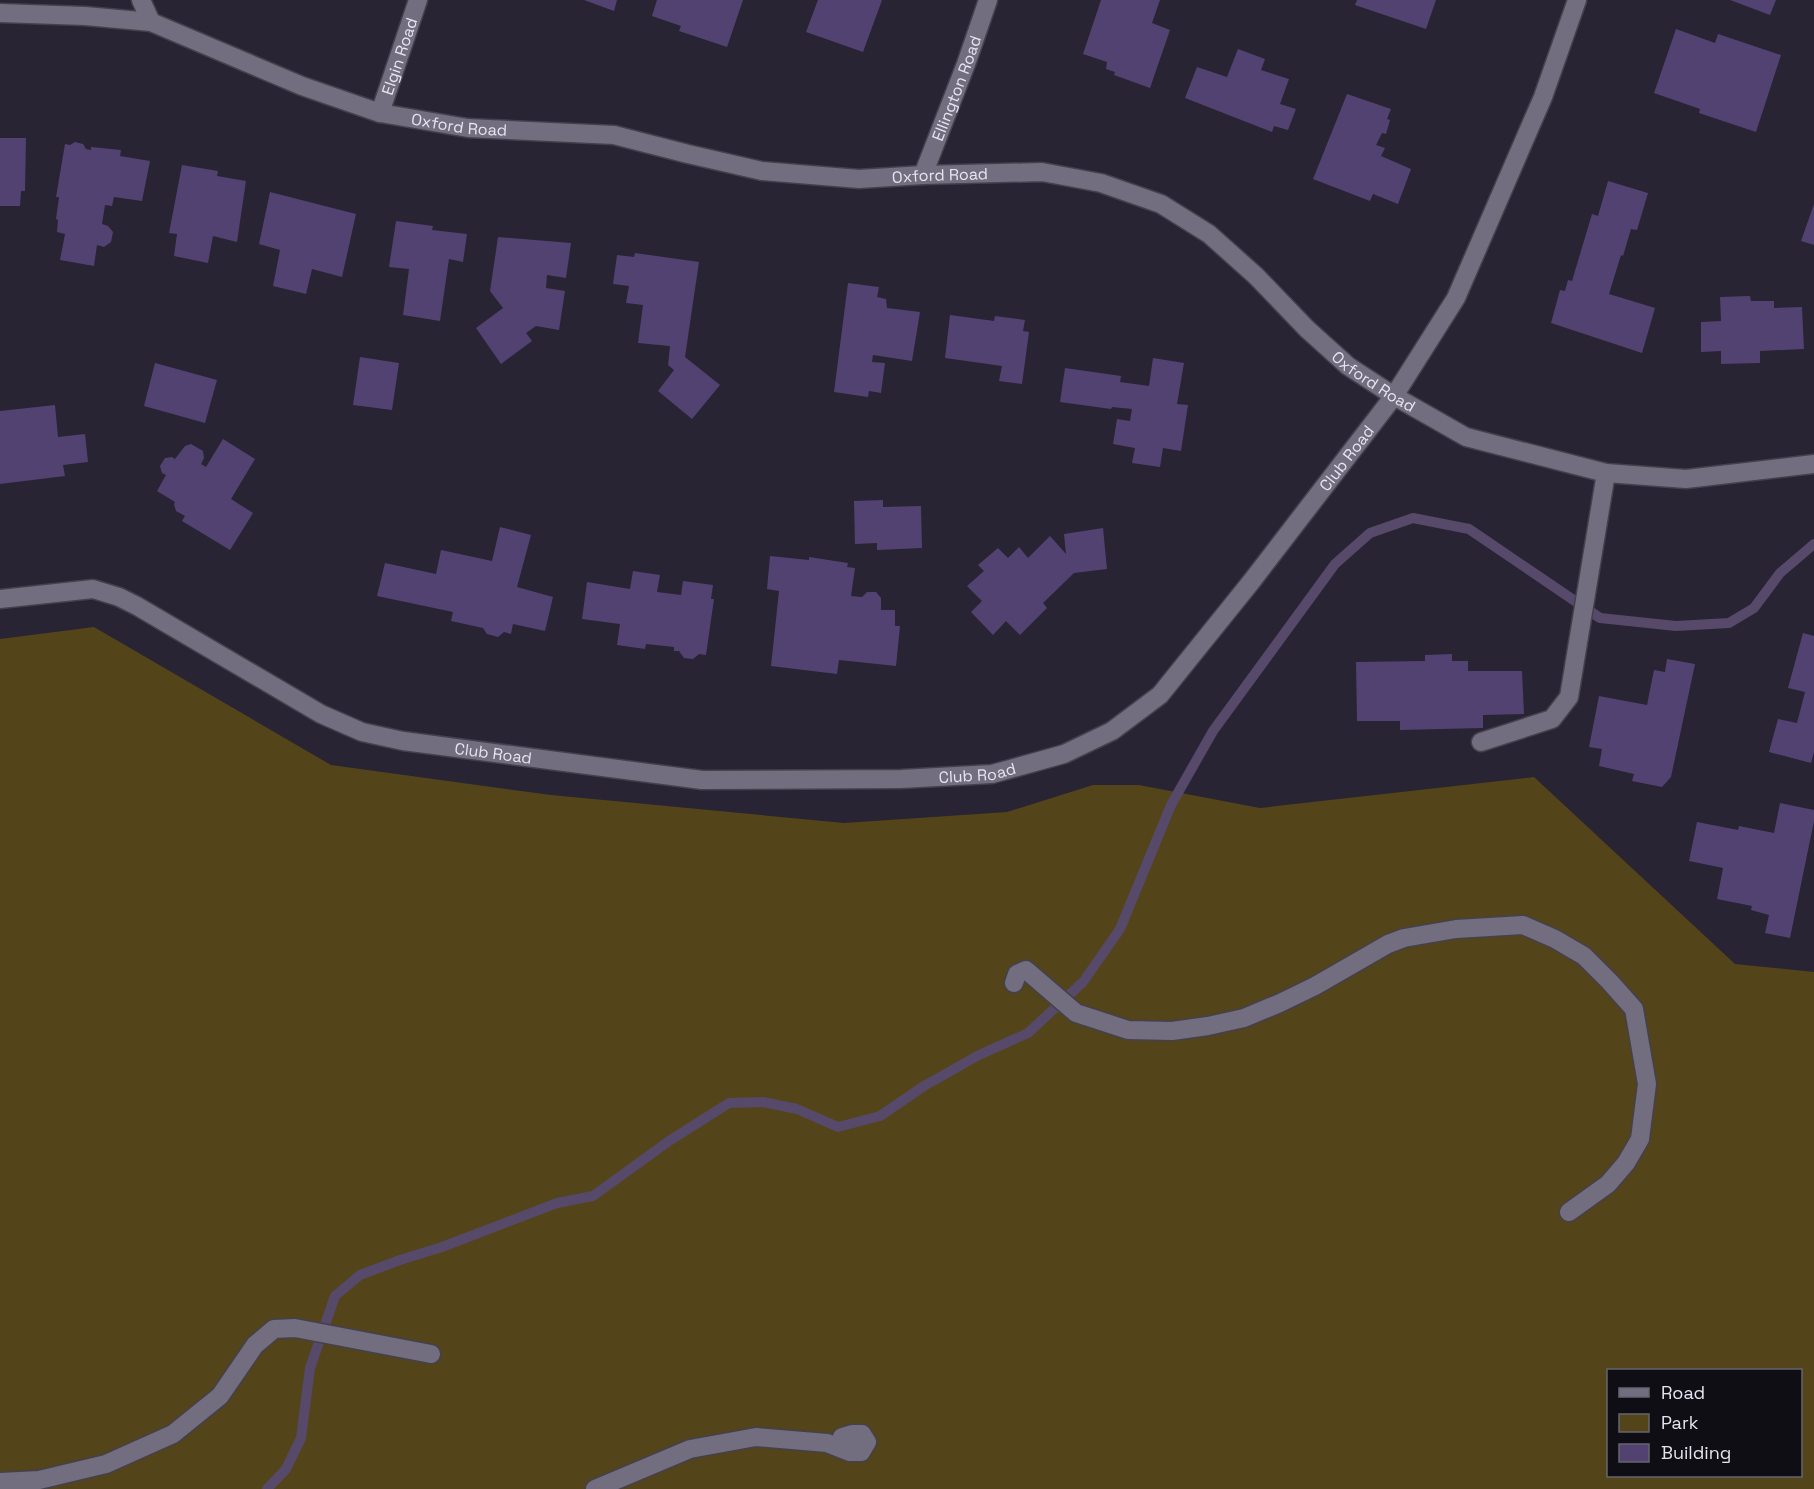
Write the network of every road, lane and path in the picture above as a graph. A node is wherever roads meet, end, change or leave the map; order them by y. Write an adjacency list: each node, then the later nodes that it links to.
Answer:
1 (141, 0): 6 (street)
2 (418, 0): 7 (street, Elgin Road)
3 (988, 0): 8 (street, Ellington Road)
4 (1577, 0): 9 (street, Club Road)
5 (0, 13): 6 (street, Oxford Road)
6 (151, 22): 7 (street, Oxford Road)
7 (380, 113): 8 (street, Oxford Road)
8 (923, 175): 9 (street, Oxford Road)
9 (1394, 396): 11 (street, Oxford Road); 12 (street, Club Road)
10 (1814, 464): 11 (street, Oxford Road)
11 (1606, 473): 13 (street)
12 (0, 599)
13 (1481, 742)
14 (1014, 983): 15 (street)
15 (1569, 1212)
16 (431, 1354): 18 (street)
17 (842, 1437): 19 (street)
18 (0, 1482)
19 (595, 1489)

